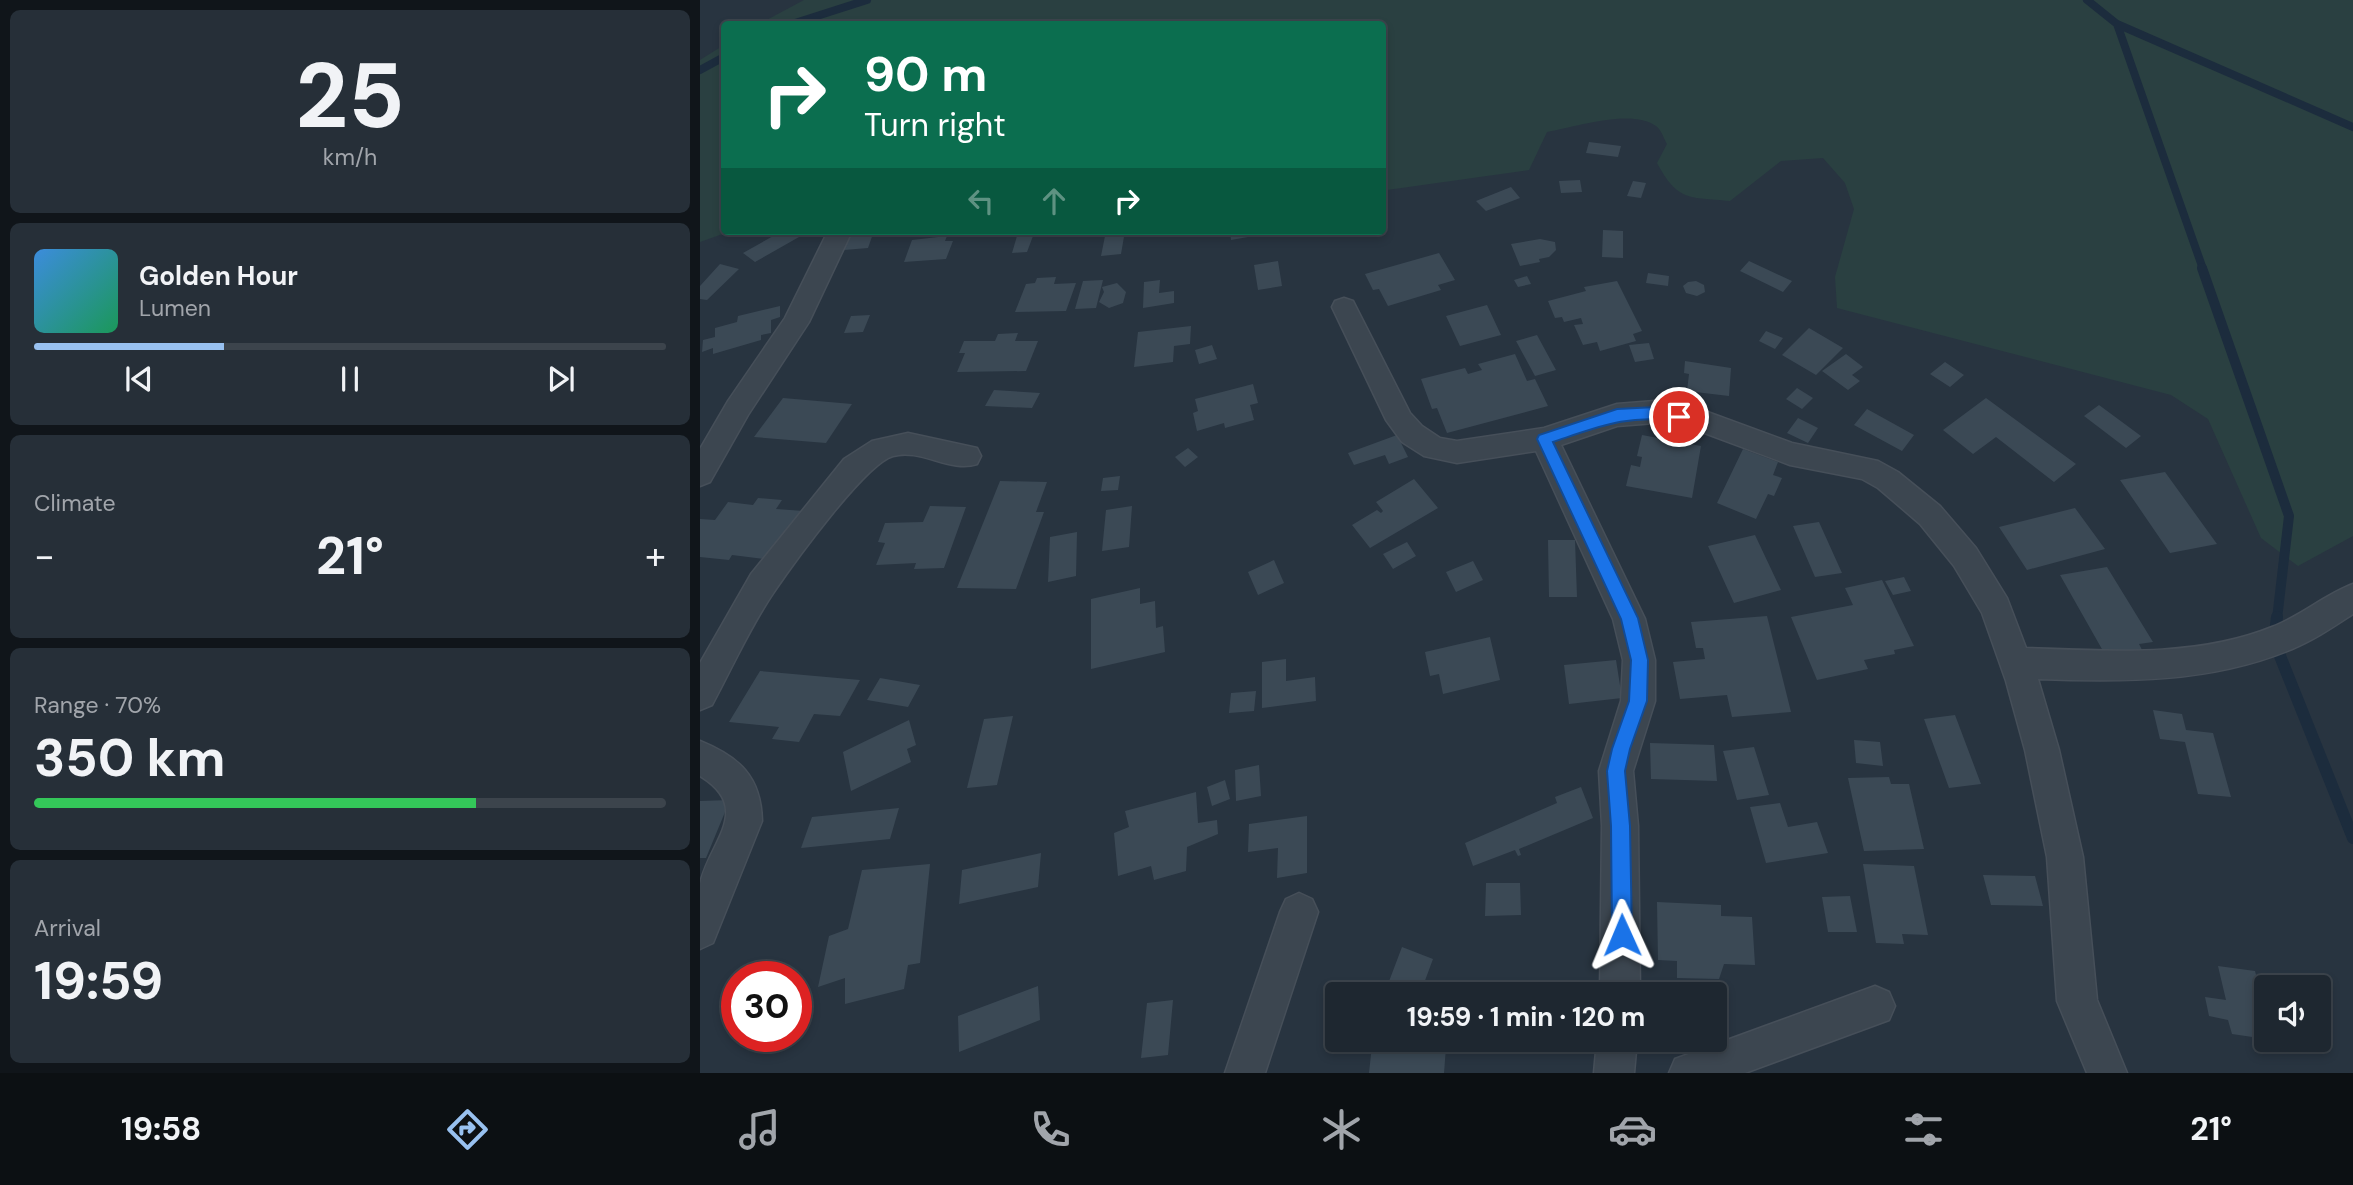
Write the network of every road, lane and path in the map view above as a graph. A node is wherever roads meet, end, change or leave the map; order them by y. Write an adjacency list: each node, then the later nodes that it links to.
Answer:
1 (838, 235): 5 (street)
2 (1344, 307): 3 (street)
3 (1544, 439): 7 (street); 12 (street)
4 (967, 456): 8 (street)
5 (700, 474)
6 (2353, 598): 7 (street)
7 (2015, 663): 18 (street)
8 (700, 694)
9 (700, 758): 11 (street)
10 (1299, 912): 15 (street)
11 (700, 930)
12 (1621, 982)
13 (1875, 1006): 17 (street)
14 (1616, 1052): 16 (street)
15 (1245, 1073)
16 (1614, 1073)
17 (1689, 1073)
18 (2106, 1073)

